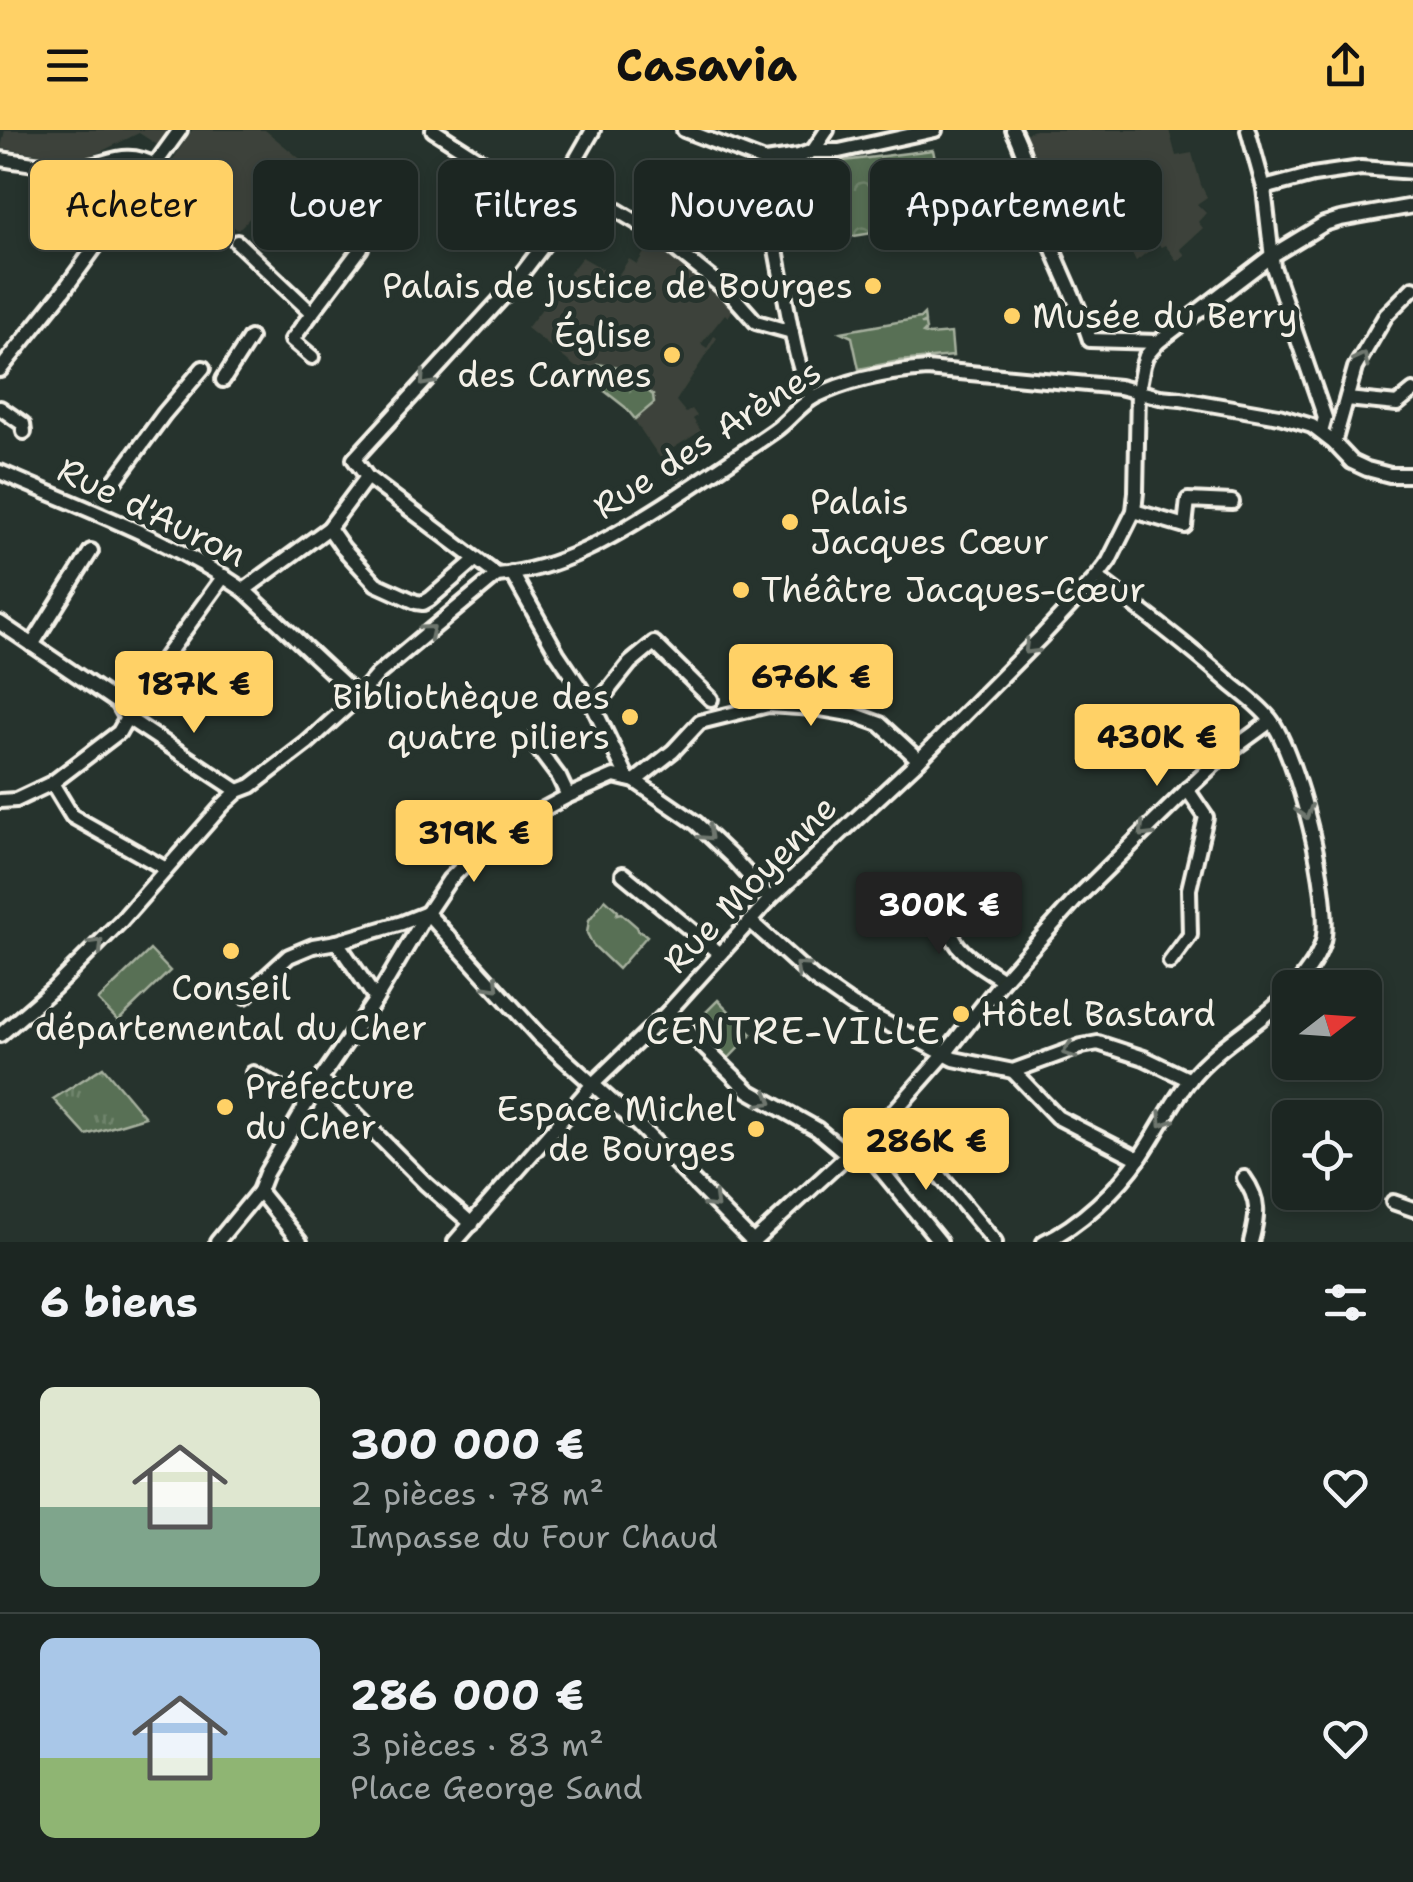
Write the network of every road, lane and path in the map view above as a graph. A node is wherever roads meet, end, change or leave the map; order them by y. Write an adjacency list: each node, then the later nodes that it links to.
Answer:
1 (180, 130): 13 (street)
2 (433, 130): 14 (street)
3 (593, 130): 15 (street)
4 (684, 130): 16 (street)
5 (826, 130): 9 (street)
6 (935, 130): 9 (street)
7 (1013, 130): 32 (street)
8 (1248, 130): 19 (street)
9 (813, 152): 16 (street)
10 (0, 158): 17 (street)
11 (109, 160): 12 (street)
12 (143, 160)
13 (160, 160)
14 (479, 160)
15 (576, 160)
16 (765, 160)
17 (30, 162)
18 (1413, 172): 19 (street)
19 (1264, 188): 27 (street)
20 (1413, 206): 27 (street)
21 (614, 208): 30 (street)
22 (237, 242): 29 (street)
23 (94, 250): 35 (street)
24 (359, 250): 29 (street)
25 (539, 250): 47 (street, one-way to 47)
26 (778, 250): 30 (street)
27 (1272, 256): 32 (street); 43 (street)
28 (1413, 288): 40 (street, one-way to 28)
29 (312, 313): 33 (street)
30 (792, 332): 39 (street)
31 (250, 338): 36 (street)
32 (1158, 342): 37 (street)
33 (312, 357)
34 (203, 368): 48 (street)
35 (0, 370)
36 (223, 380)
37 (1138, 390): 39 (street, Rue des Arènes); 43 (street, Rue des Arènes); 50 (street)
38 (1413, 391): 40 (street)
39 (812, 398): 55 (street, Rue des Arènes)
40 (1348, 399): 44 (street)
41 (0, 408): 42 (street)
42 (24, 432)
43 (1321, 432): 44 (street)
44 (1334, 443): 46 (street)
45 (0, 472): 56 (street, Rue d'Auron)
46 (1413, 475)
47 (367, 477): 51 (street); 53 (street)
48 (110, 486)
49 (1232, 502): 50 (street)
50 (1134, 511): 57 (street, Rue Moyenne)
51 (329, 528): 53 (street); 58 (street)
52 (91, 551): 60 (street)
53 (476, 560): 54 (street)
54 (497, 574): 55 (street, Rue des Arènes); 61 (street, one-way to 54)
55 (512, 574): 63 (street)
56 (224, 576): 58 (street, Rue d'Auron); 64 (street)
57 (1097, 577): 65 (street); 67 (street, Rue Moyenne, one-way to 67)
58 (244, 590): 61 (street, Rue d'Auron)
59 (0, 623): 60 (street)
60 (32, 645): 64 (street)
61 (358, 697): 71 (street)
62 (711, 699): 63 (street)
63 (594, 708): 68 (street)
64 (126, 717): 69 (street); 71 (street)
65 (1271, 721): 70 (street); 83 (street, one-way to 83)
66 (539, 734): 72 (street)
67 (918, 760): 68 (street); 76 (street, Rue Moyenne)
68 (632, 780): 72 (street); 76 (street, one-way to 76)
69 (52, 782): 73 (street); 74 (street)
70 (1187, 789): 82 (street); 84 (street, one-way to 84)
71 (238, 792): 74 (street)
72 (568, 796): 77 (street)
73 (0, 802)
74 (166, 869): 89 (street, one-way to 74)
75 (623, 874): 81 (street)
76 (770, 899): 79 (street, Rue Moyenne)
77 (427, 914): 80 (street); 86 (street); 95 (street, one-way to 95)
78 (961, 914): 84 (street)
79 (750, 921): 81 (street, Rue Moyenne); 90 (street, one-way to 79)
80 (337, 942): 85 (street); 86 (street)
81 (719, 953): 88 (street, Rue Moyenne)
82 (1170, 962)
83 (1309, 970)
84 (1003, 980): 90 (street)
85 (245, 996)
86 (376, 999): 93 (street)
87 (1272, 1009): 94 (street)
88 (668, 1012): 95 (street, Rue Moyenne); 99 (street, one-way to 99)
89 (0, 1035)
90 (944, 1055): 91 (street); 97 (street)
91 (1013, 1071): 94 (street, one-way to 91); 100 (street)
92 (253, 1073): 96 (street)
93 (321, 1079): 96 (street); 105 (street)
94 (1190, 1080): 100 (street, one-way to 100)
95 (594, 1084): 105 (street, Rue Moyenne); 109 (street, one-way to 109)
96 (307, 1104): 102 (street)
97 (890, 1116): 98 (street); 111 (street)
98 (860, 1144): 99 (street); 110 (street)
99 (846, 1154): 109 (street)
100 (1140, 1159): 112 (street)
101 (1244, 1178): 113 (street)
102 (258, 1192): 106 (street); 107 (street)
103 (1393, 1202): 104 (street)
104 (1413, 1209)
105 (472, 1224): 108 (street, Rue Moyenne)
106 (217, 1242)
107 (300, 1242)
108 (455, 1242)
109 (753, 1242)
110 (940, 1242)
111 (995, 1242)
112 (1044, 1242)
113 (1250, 1242)

